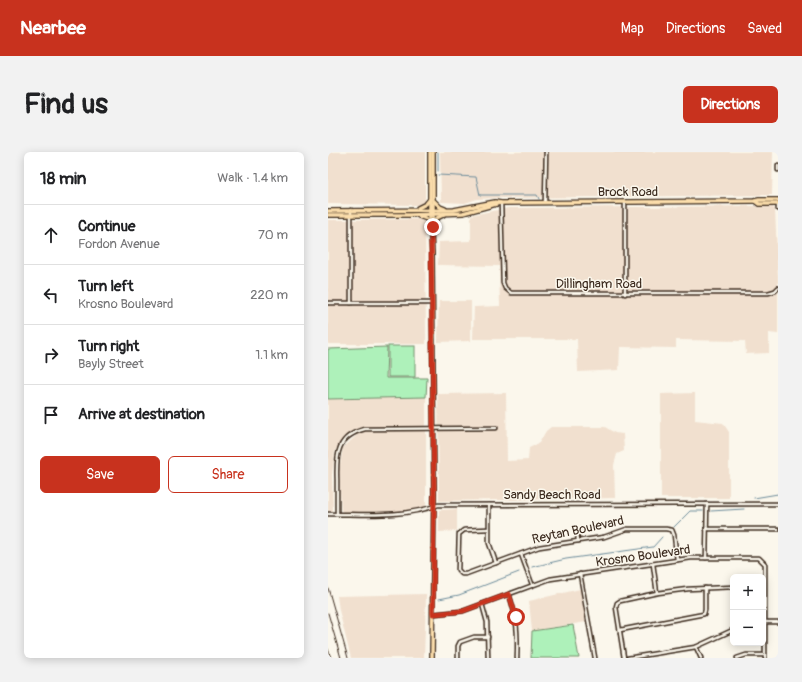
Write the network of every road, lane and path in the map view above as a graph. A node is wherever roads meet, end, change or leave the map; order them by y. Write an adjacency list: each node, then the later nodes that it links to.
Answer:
1 (430, 152): 6 (main road)
2 (433, 152): 6 (main road)
3 (546, 152): 9 (street)
4 (778, 166): 5 (street)
5 (778, 170)
6 (432, 200): 15 (main road); 16 (main road); 17 (main road)
7 (778, 200): 8 (main road, Brock Road)
8 (756, 201): 10 (main road, Brock Road); 12 (main road, Brock Road)
9 (545, 202): 10 (main road, Brock Road); 11 (main road, Brock Road)
10 (625, 202): 23 (street)
11 (501, 203): 15 (main road, Brock Road); 19 (main road, Brock Road); 23 (street, Dillingham Road)
12 (778, 204): 13 (street)
13 (778, 209)
14 (328, 210): 18 (main road, Brock Road)
15 (454, 210): 17 (main road, Brock Road)
16 (411, 212): 17 (main road, Brock Road); 18 (main road, Brock Road); 21 (main road)
17 (432, 212): 19 (main road, Brock Road); 21 (main road)
18 (351, 213): 20 (main road, Brock Road); 25 (street)
19 (446, 214): 21 (main road)
20 (328, 215)
21 (431, 225): 26 (main road)
22 (778, 288): 23 (street, Dillingham Road)
23 (625, 294)
24 (328, 303): 25 (street)
25 (351, 303): 26 (street)
26 (432, 303): 27 (main road)
27 (433, 428): 28 (street); 32 (main road); 34 (street)
28 (496, 428)
29 (706, 504): 30 (street, Sandy Beach Road); 31 (street, Sandy Beach Road); 36 (street)
30 (778, 504)
31 (489, 505): 32 (street, Sandy Beach Road); 35 (street)
32 (434, 507): 34 (street, Sandy Beach Road); 53 (main road)
33 (328, 514): 34 (street, Sandy Beach Road)
34 (338, 514)
35 (488, 529): 43 (street); 43 (street, Reytan Boulevard)
36 (706, 529): 37 (street); 41 (street)
37 (778, 529)
38 (577, 531): 39 (street)
39 (578, 541): 40 (street, Reytan Boulevard); 42 (street, Reytan Boulevard)
40 (521, 554): 43 (street, Reytan Boulevard); 47 (street)
41 (706, 558): 42 (street, Krosno Boulevard); 46 (street, Krosno Boulevard)
42 (677, 560): 44 (street, Krosno Boulevard)
43 (496, 562)
44 (653, 564): 45 (street, Krosno Boulevard); 50 (street)
45 (580, 574): 47 (street, Krosno Boulevard); 65 (street)
46 (765, 574)
47 (532, 584): 51 (street, Krosno Boulevard)
48 (730, 587): 49 (street)
49 (705, 588): 50 (street); 56 (street)
50 (657, 593): 56 (street)
51 (509, 594): 52 (street, Krosno Boulevard); 64 (street)
52 (482, 604): 53 (street, Krosno Boulevard); 58 (street)
53 (433, 614): 61 (main road)
54 (766, 622): 55 (street)
55 (778, 622)
56 (620, 630): 66 (street)
57 (730, 631): 59 (street)
58 (488, 637): 62 (street); 63 (street)
59 (696, 647): 67 (street); 68 (street)
60 (765, 656): 69 (street)
61 (432, 658)
62 (458, 658)
63 (488, 658)
64 (517, 658)
65 (595, 658)
66 (624, 658)
67 (628, 658)
68 (701, 658)
69 (737, 658)

